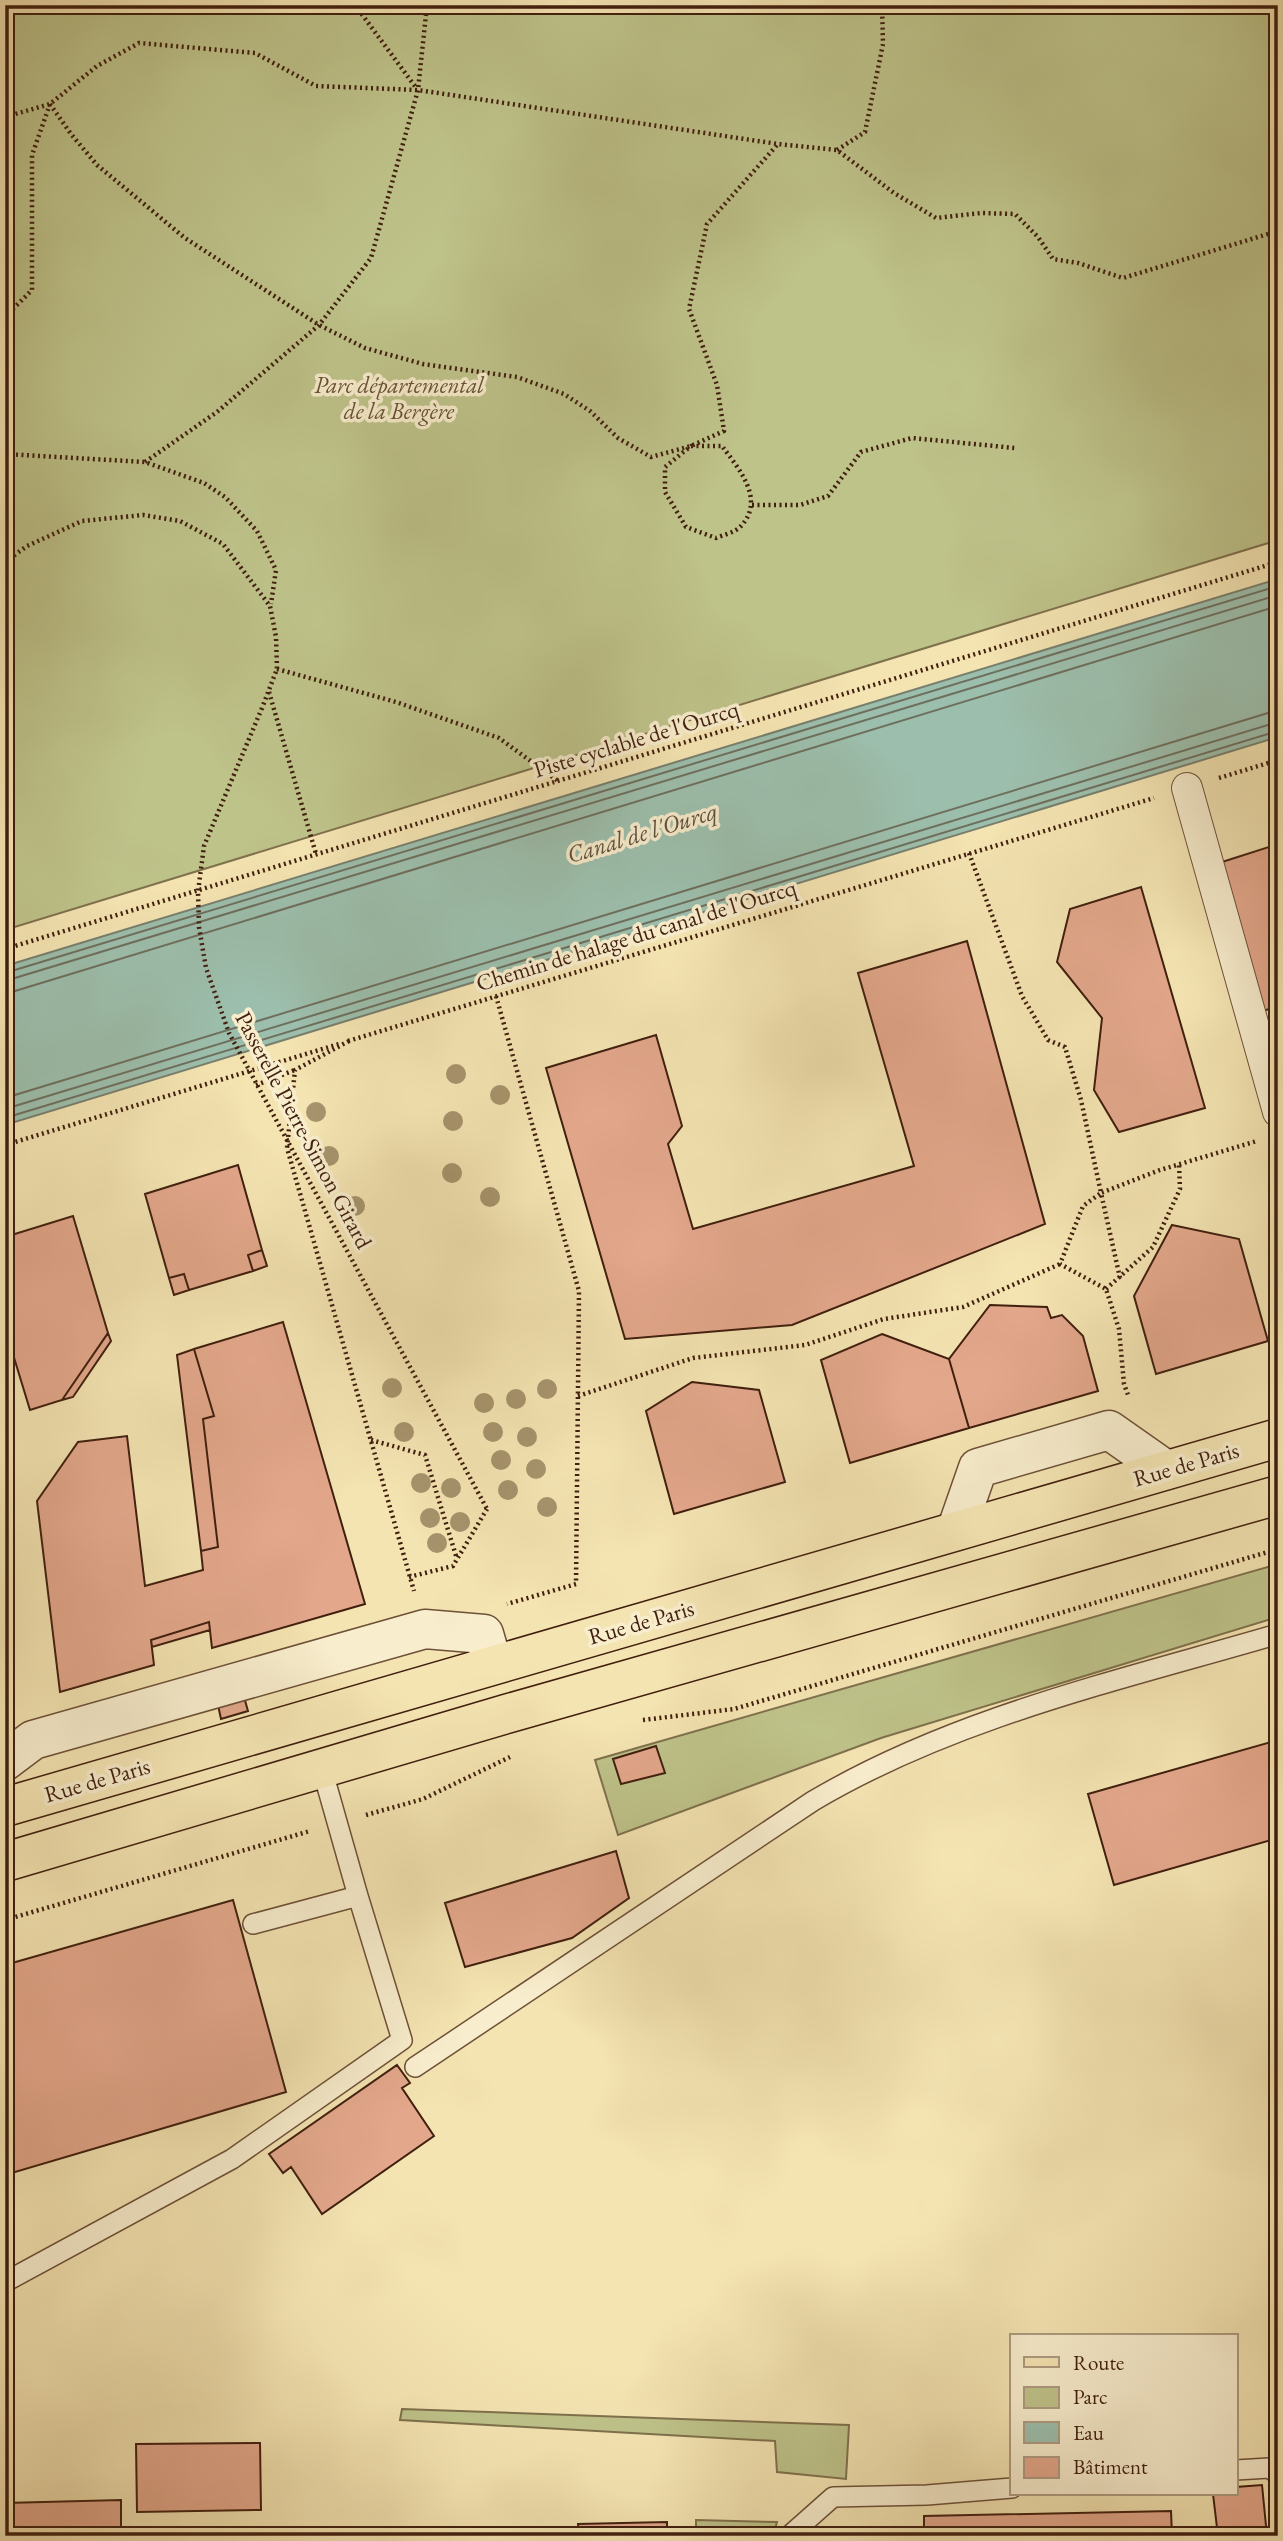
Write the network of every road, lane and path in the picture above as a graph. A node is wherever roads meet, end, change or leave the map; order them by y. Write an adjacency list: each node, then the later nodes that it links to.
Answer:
1 (355, 5): 4 (path)
2 (427, 5): 4 (path)
3 (882, 5): 8 (path)
4 (418, 90): 5 (path); 7 (path); 11 (path)
5 (50, 104): 6 (path); 10 (path); 11 (path)
6 (5, 117)
7 (778, 144): 8 (path); 12 (path)
8 (837, 150): 9 (path)
9 (1278, 231)
10 (5, 317)
11 (319, 325): 12 (path); 15 (path)
12 (691, 446): 16 (path); 16 (path)
13 (1015, 447): 16 (path)
14 (5, 454): 15 (path)
15 (145, 462): 19 (path)
16 (752, 505)
17 (5, 562): 19 (path)
18 (1278, 562): 23 (path, Piste cyclable de l'Ourcq)
19 (270, 606): 20 (path)
20 (277, 669): 21 (path, Passerelle Pierre-Simon Girard); 23 (path)
21 (269, 691): 26 (path); 31 (path, Passerelle Pierre-Simon Girard, bridge)
22 (1278, 760): 24 (path, Chemin de halage du canal de l'Ourcq)
23 (558, 781): 26 (path, Piste cyclable de l'Ourcq)
24 (1187, 788): 25 (path, Chemin de halage du canal de l'Ourcq); 32 (street)
25 (970, 853): 28 (path, Chemin de halage du canal de l'Ourcq); 35 (path)
26 (316, 854): 27 (path, Piste cyclable de l'Ourcq)
27 (5, 949)
28 (496, 996): 29 (path, Chemin de halage du canal de l'Ourcq); 40 (path)
29 (349, 1041): 30 (path); 33 (path, Chemin de halage du canal de l'Ourcq)
30 (295, 1070): 31 (path); 42 (path)
31 (256, 1085): 47 (path, Passerelle Pierre-Simon Girard, bridge)
32 (1273, 1125): 34 (path)
33 (5, 1145)
34 (1180, 1164): 35 (path); 37 (path)
35 (1101, 1193): 36 (path); 37 (path)
36 (1060, 1264): 38 (path); 40 (path)
37 (1120, 1278): 38 (path)
38 (1106, 1289): 39 (path)
39 (1124, 1384)
40 (578, 1396): 49 (path)
41 (1278, 1438): 43 (main road, Rue de Paris)
42 (370, 1439): 47 (path); 48 (path)
43 (1166, 1470): 45 (main road, Rue de Paris); 45 (street)
44 (1278, 1495): 56 (main road)
45 (956, 1531): 52 (main road, Rue de Paris)
46 (1278, 1549): 53 (path)
47 (457, 1559): 48 (path)
48 (409, 1577): 50 (path)
49 (500, 1606)
50 (425, 1629): 52 (street); 55 (street)
51 (1278, 1634): 63 (lane)
52 (493, 1665): 57 (main road, Rue de Paris)
53 (631, 1723)
54 (517, 1754): 58 (path)
55 (5, 1761)
56 (322, 1769): 58 (lane); 59 (main road)
57 (5, 1807)
58 (336, 1824): 60 (lane); 61 (path)
59 (5, 1862)
60 (358, 1896): 62 (lane); 64 (lane)
61 (5, 1920)
62 (253, 1924)
63 (415, 2067)
64 (5, 2282)
65 (1238, 2470): 66 (lane)
66 (1278, 2474)
67 (1010, 2488): 68 (lane)
68 (789, 2536)

